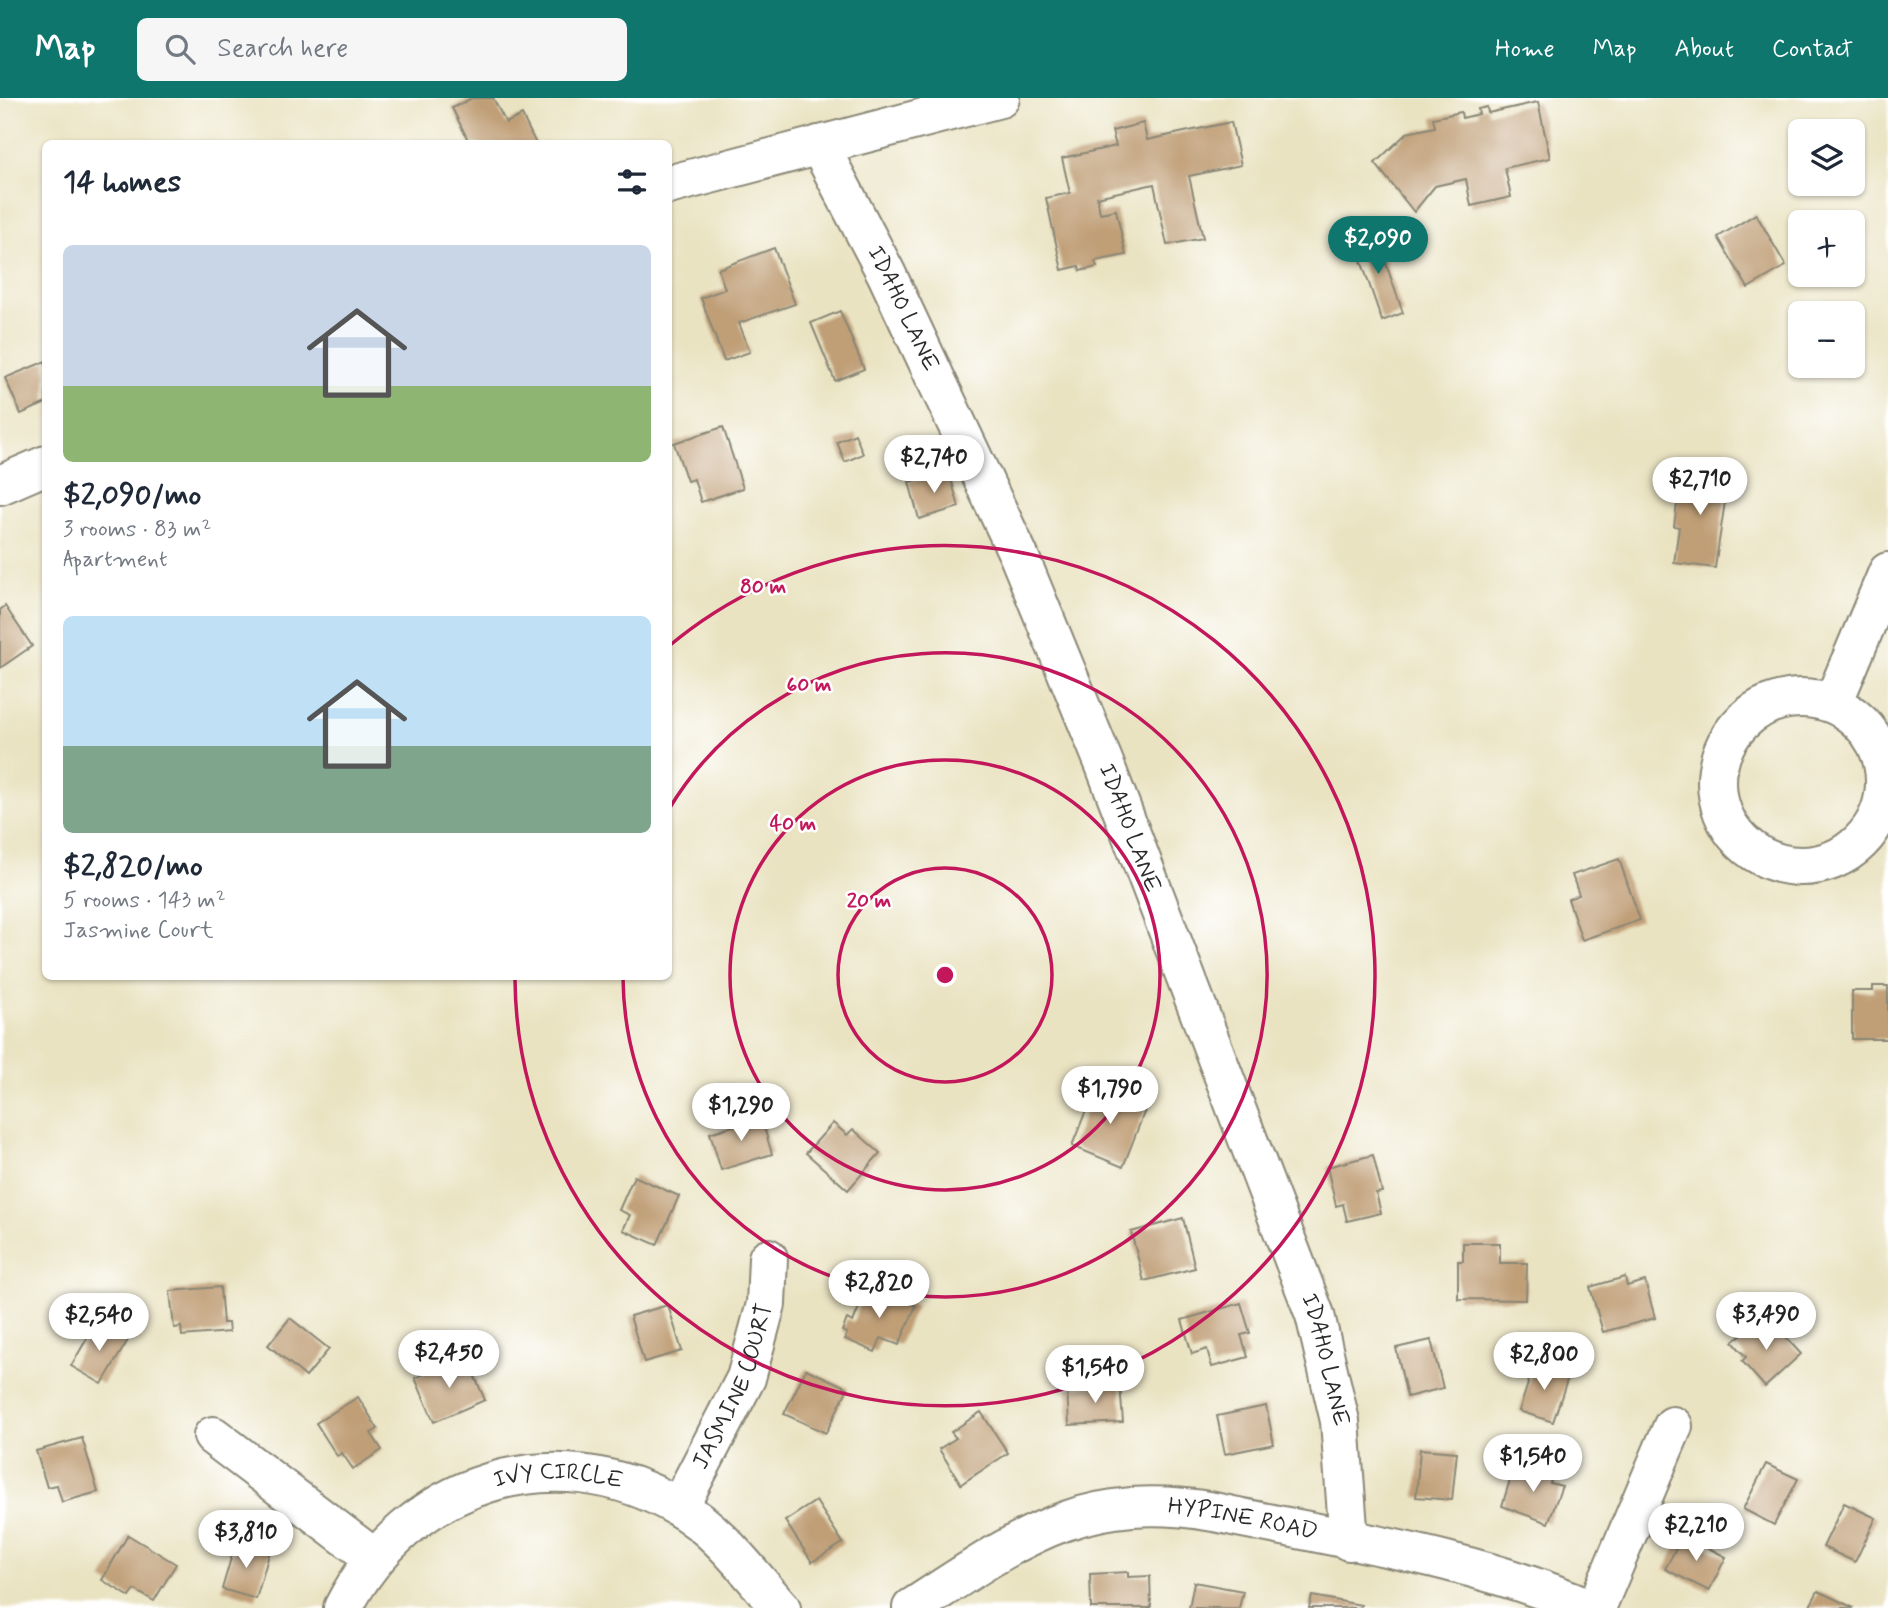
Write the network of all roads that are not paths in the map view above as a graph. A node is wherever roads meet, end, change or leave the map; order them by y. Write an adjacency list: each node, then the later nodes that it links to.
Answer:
1 (1000, 98): 2 (street)
2 (944, 104): 3 (street)
3 (819, 145): 4 (street); 13 (street, IDAHO LANE)
4 (672, 184)
5 (42, 467): 6 (street)
6 (0, 485)
7 (1888, 572): 8 (street)
8 (1833, 703): 8 (street)
9 (768, 1258): 12 (street, JASMINE COURT)
10 (1673, 1426): 19 (street)
11 (214, 1436): 14 (street)
12 (679, 1507): 14 (street, IVY CIRCLE); 16 (street, IVY CIRCLE)
13 (1349, 1541): 17 (street, HYPINE ROAD); 18 (street, HYPINE ROAD)
14 (374, 1558): 15 (street, IVY CIRCLE)
15 (343, 1608)
16 (781, 1608)
17 (912, 1608)
18 (1589, 1608)
19 (1596, 1608)

